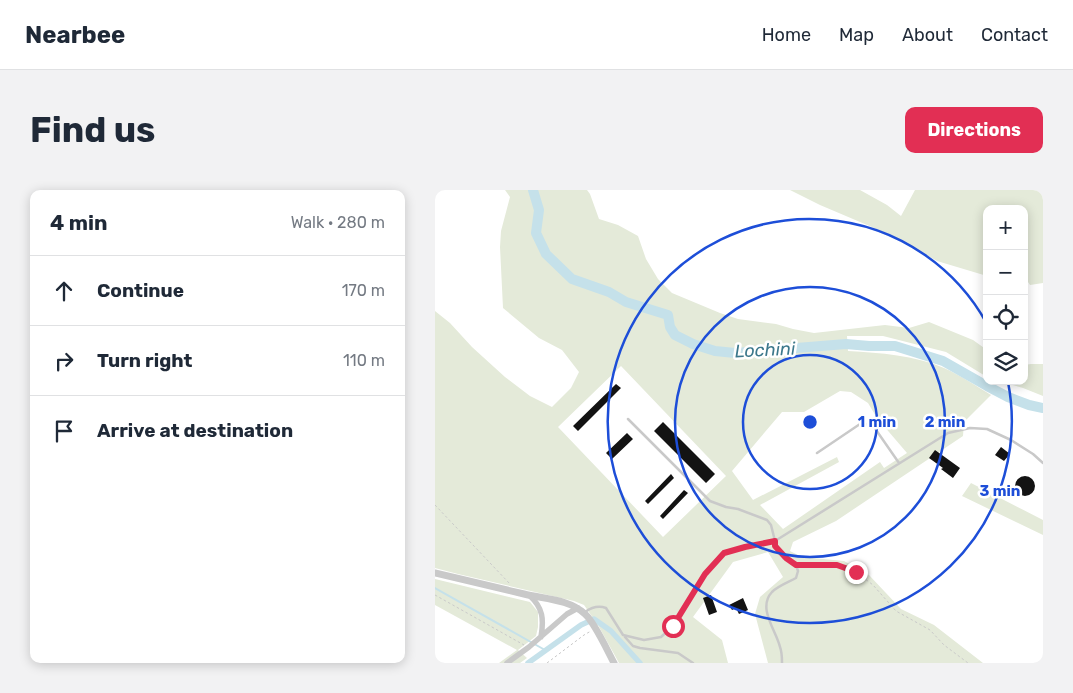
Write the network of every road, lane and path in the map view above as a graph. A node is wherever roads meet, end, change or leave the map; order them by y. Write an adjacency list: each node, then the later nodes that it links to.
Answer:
1 (628, 419): 6 (lane)
2 (817, 452): 4 (lane)
3 (1043, 463): 4 (lane)
4 (899, 464): 6 (lane)
5 (435, 505): 9 (path)
6 (775, 541): 7 (path); 14 (lane)
7 (796, 565): 21 (lane); 22 (path)
8 (435, 572): 9 (street)
9 (518, 592): 11 (street)
10 (435, 595): 16 (path)
11 (529, 595): 12 (street); 15 (street)
12 (583, 613): 13 (street); 14 (lane); 15 (street)
13 (595, 628): 18 (path); 19 (street)
14 (623, 635): 20 (lane)
15 (541, 636): 16 (street)
16 (529, 647): 17 (street)
17 (507, 663)
18 (547, 663)
19 (614, 663)
20 (693, 663)
21 (782, 663)
22 (968, 663)

